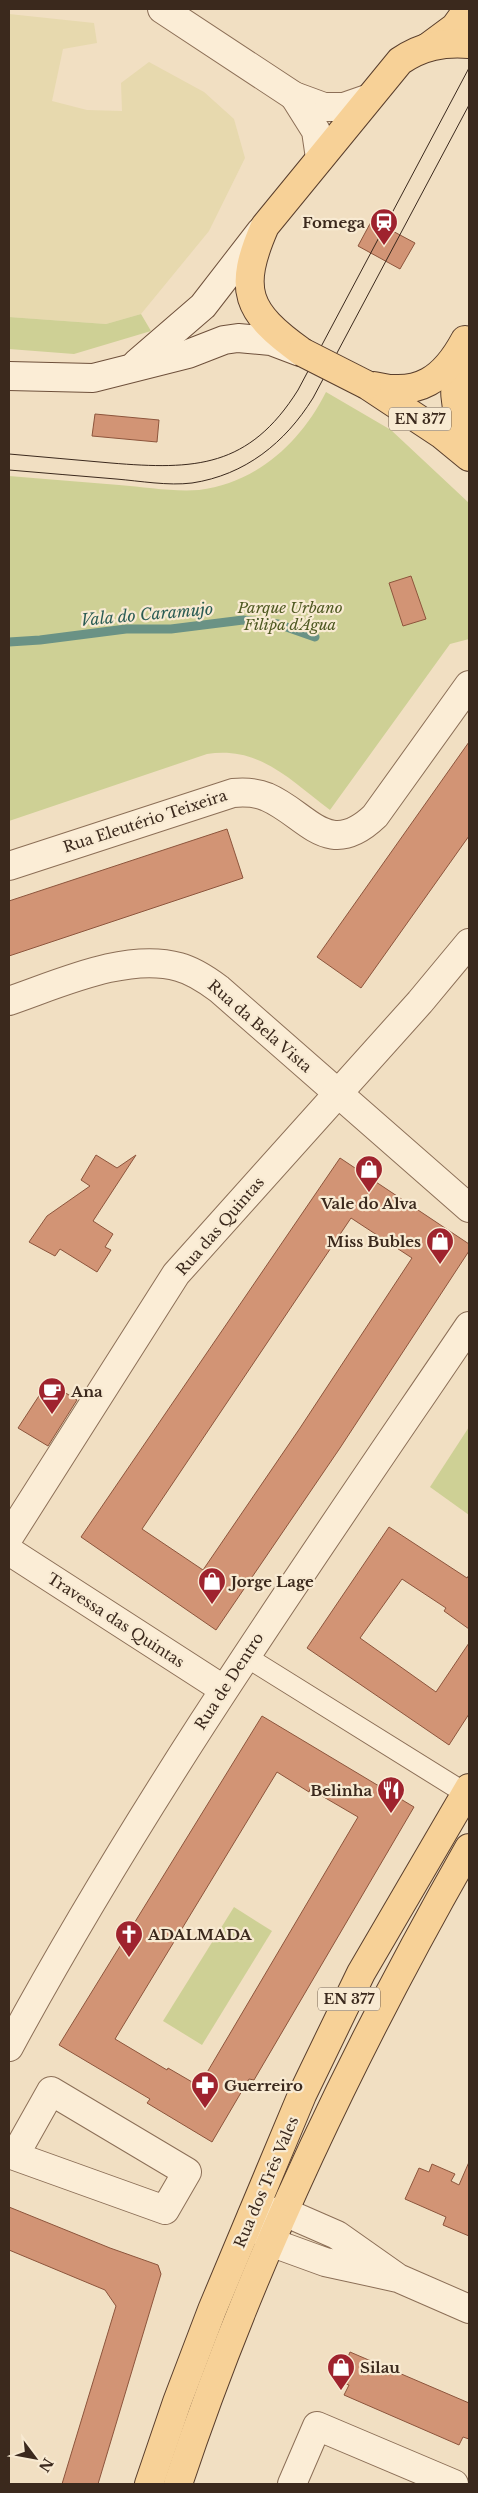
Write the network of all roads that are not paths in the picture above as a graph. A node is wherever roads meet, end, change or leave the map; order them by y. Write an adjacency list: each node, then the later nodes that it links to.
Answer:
1 (162, 9): 5 (street)
2 (468, 9): 4 (main road)
3 (469, 44): 4 (main road)
4 (428, 47): 6 (main road)
5 (294, 96): 6 (street); 7 (street)
6 (367, 99): 7 (main road)
7 (320, 158): 8 (main road)
8 (266, 226): 10 (main road); 11 (street)
9 (467, 334): 13 (main road); 14 (main road, EN 377)
10 (302, 352): 11 (street); 13 (main road, bridge)
11 (133, 367): 12 (street)
12 (9, 376)
13 (367, 385): 15 (main road, EN 377)
14 (469, 440)
15 (469, 457)
16 (469, 685): 17 (street, Rua Eleutério Teixeira)
17 (9, 866)
18 (469, 944): 20 (street, Rua das Quintas)
19 (9, 1001): 20 (street, Rua da Bela Vista)
20 (338, 1094): 21 (street, Rua da Bela Vista); 23 (street, Rua das Quintas)
21 (469, 1208)
22 (469, 1326): 25 (street, Rua de Dentro)
23 (9, 1537)
24 (9, 1551): 26 (street, Travessa das Quintas)
25 (245, 1656): 26 (street, Rua de Dentro); 27 (street)
26 (223, 1689): 29 (street, Rua de Dentro)
27 (467, 1790): 32 (main road, Rua dos Três Vales / EN 377)
28 (469, 1848): 31 (main road, Rua dos Três Vales / EN 377)
29 (9, 2047)
30 (12, 2155): 30 (street)
31 (282, 2212): 32 (street); 33 (main road, Rua dos Três Vales / EN 377); 34 (street)
32 (252, 2215): 33 (street); 36 (main road, Rua dos Três Vales / EN 377)
33 (270, 2242): 34 (street); 37 (main road, Rua dos Três Vales / EN 377)
34 (398, 2278): 35 (street)
35 (469, 2309)
36 (148, 2484)
37 (178, 2484)
38 (292, 2484): 39 (street)
39 (454, 2484)

